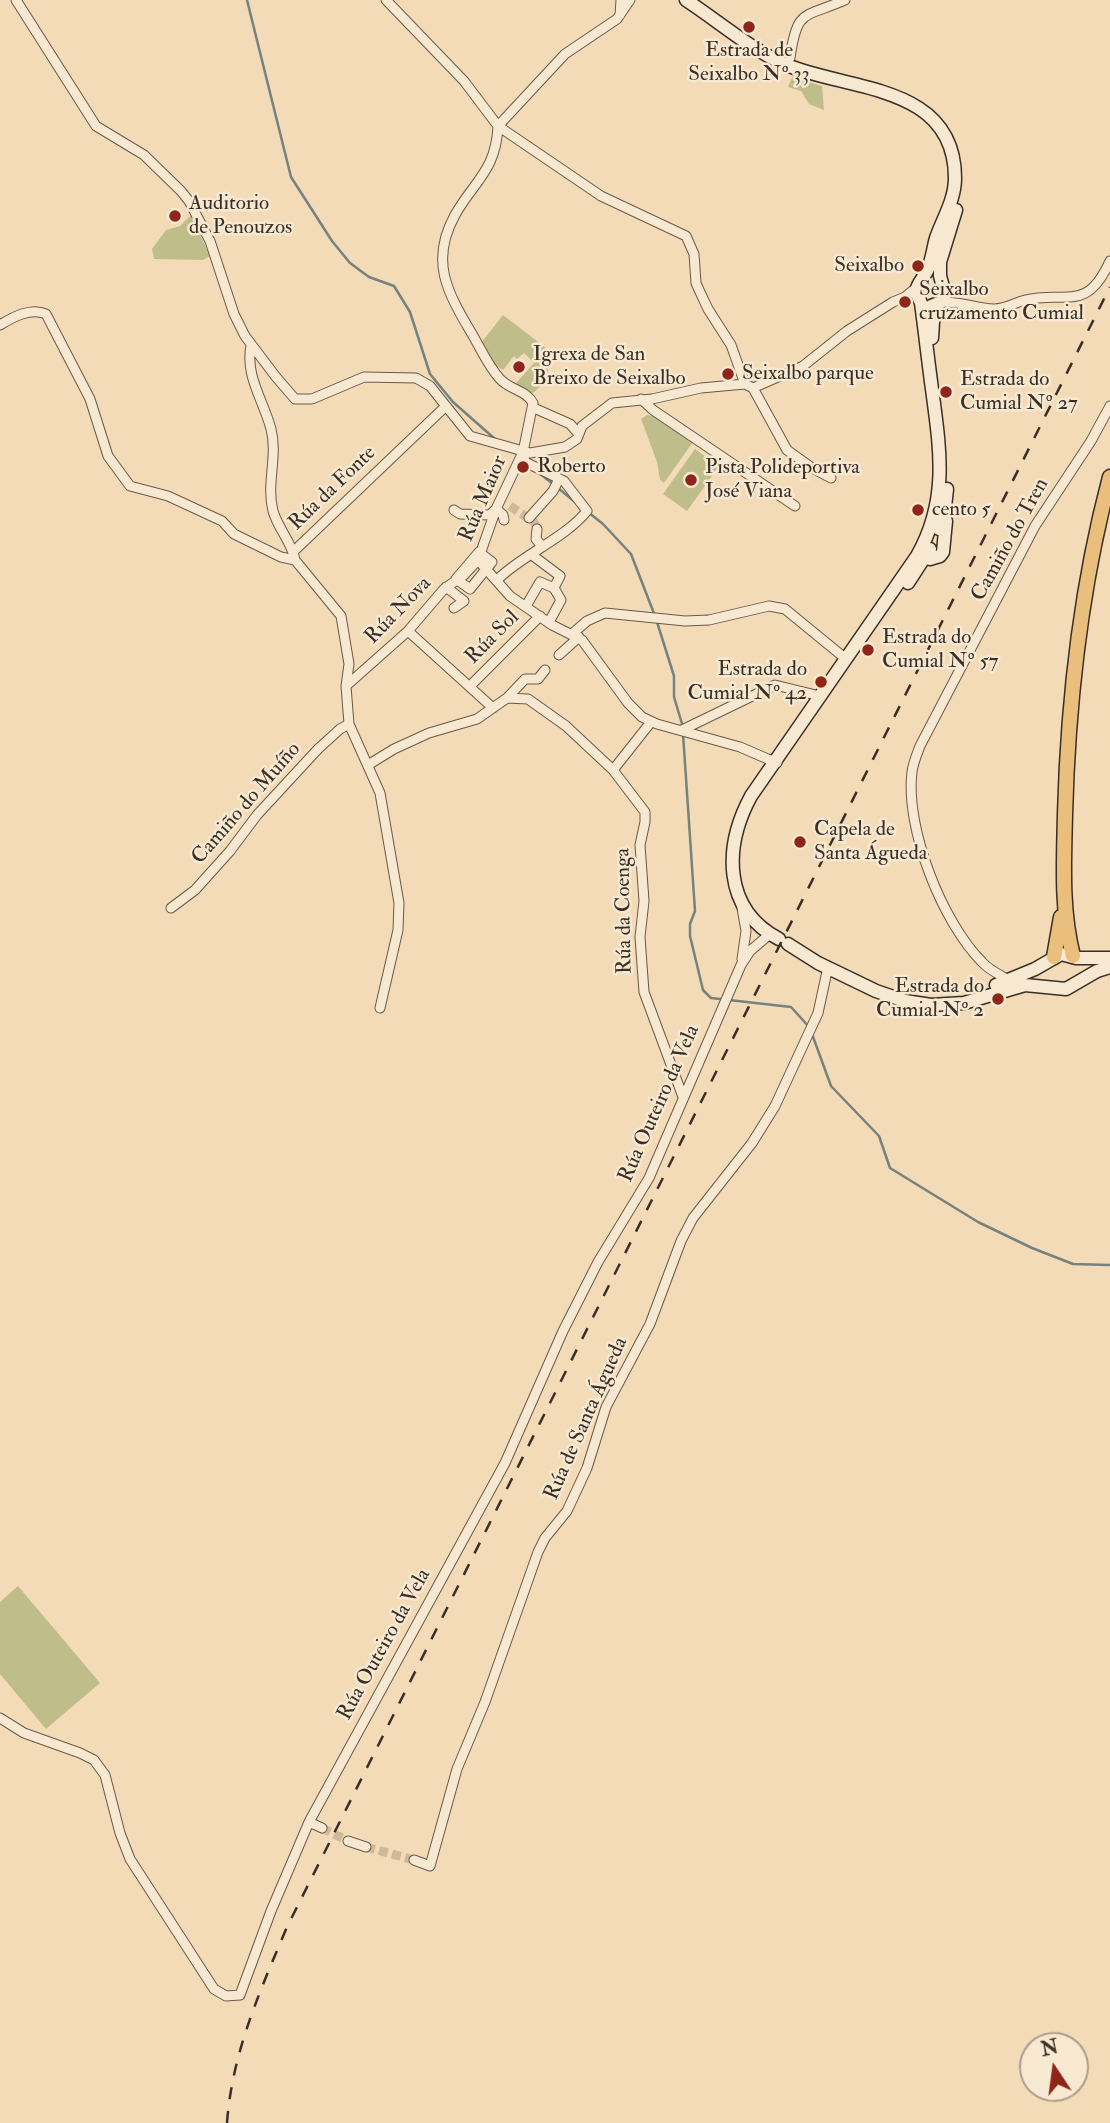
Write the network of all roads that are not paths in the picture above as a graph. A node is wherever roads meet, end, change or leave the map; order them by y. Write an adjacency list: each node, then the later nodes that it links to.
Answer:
1 (16, 0): 16 (street)
2 (386, 0): 11 (street)
3 (621, 0): 8 (street)
4 (630, 0): 8 (street)
5 (686, 0): 9 (street)
6 (698, 0): 10 (street)
7 (845, 0): 10 (street)
8 (620, 15): 11 (street)
9 (741, 38): 10 (street); 13 (street)
10 (787, 57): 14 (street)
11 (498, 126): 17 (street); 21 (street)
12 (1110, 261): 14 (street)
13 (916, 293): 14 (street); 14 (street); 17 (street); 24 (street)
14 (941, 295): 36 (street)
15 (0, 325): 39 (street)
16 (251, 345): 19 (street); 39 (street)
17 (749, 386): 18 (street); 26 (street)
18 (641, 399): 22 (street); 30 (street)
19 (446, 406): 23 (street); 39 (street, Rúa da Fonte)
20 (1110, 406): 81 (street, Camiño do Tren)
21 (534, 408): 22 (street); 23 (street, Rúa Maior)
22 (579, 433): 23 (street)
23 (523, 453): 27 (street); 28 (street, Rúa Maior)
24 (941, 472): 36 (street); 45 (street)
25 (1110, 477): 71 (main road)
26 (831, 478)
27 (559, 479): 33 (street); 37 (street)
28 (500, 499): 29 (street); 31 (street, Rúa Maior)
29 (510, 506)
30 (795, 506)
31 (496, 509): 32 (street); 34 (street); 40 (street, Rúa Maior)
32 (454, 510)
33 (529, 518)
34 (504, 520)
35 (537, 529): 37 (street)
36 (936, 541): 41 (street)
37 (541, 545): 38 (street)
38 (532, 555): 44 (street); 47 (street)
39 (294, 556): 58 (street, Rúa da Fonte)
40 (478, 556): 42 (street); 43 (street, Rúa Nova)
41 (924, 556): 45 (street); 62 (street)
42 (486, 568): 43 (street); 44 (street)
43 (456, 579): 46 (street, Rúa Nova)
44 (497, 580): 48 (street)
45 (898, 584): 55 (street)
46 (446, 587): 49 (street); 52 (street, Rúa Nova)
47 (554, 588): 48 (street); 51 (street)
48 (526, 606): 50 (street)
49 (454, 608)
50 (540, 616): 51 (street); 57 (street, Rúa Sol)
51 (549, 622): 53 (street)
52 (408, 631): 57 (street); 58 (street, Rúa Nova)
53 (576, 635): 54 (street); 55 (street); 63 (street)
54 (559, 655)
55 (846, 659): 59 (street)
56 (545, 670): 60 (street)
57 (470, 685): 61 (street)
58 (346, 686): 64 (street, Rúa da Fonte)
59 (820, 696): 65 (street); 66 (street)
60 (507, 698): 61 (street); 68 (street, Rúa da Coenga)
61 (493, 708): 67 (street)
62 (820, 709): 66 (street); 69 (street)
63 (651, 722): 65 (street); 68 (street)
64 (349, 724): 67 (street, Rúa da Fonte); 72 (street, Camiño do Muíño)
65 (682, 730): 66 (street)
66 (776, 763): 69 (street); 70 (street)
67 (368, 765): 84 (street, Rúa da Fonte)
68 (614, 770): 85 (street, Rúa da Coenga)
69 (759, 799): 73 (street)
70 (742, 905): 73 (street); 78 (street)
71 (1064, 905): 75 (main road); 77 (main road)
72 (171, 908)
73 (751, 916): 74 (street)
74 (783, 941): 78 (street); 79 (street); 81 (street)
75 (1075, 957): 76 (street); 77 (street); 82 (street)
76 (1110, 958)
77 (1051, 960): 81 (street); 83 (street)
78 (741, 965): 85 (street, Rúa Outeiro da Vela)
79 (828, 967): 83 (street); 91 (street, Rúa de Santa Águeda)
80 (1110, 967): 82 (street)
81 (1009, 980): 83 (street)
82 (1079, 982): 83 (street)
83 (1052, 984)
84 (380, 1008)
85 (683, 1097): 87 (street, Rúa Outeiro da Vela)
86 (0, 1718): 87 (street, Rúa Outeiro da Vela)
87 (309, 1822): 88 (street)
88 (321, 1828)
89 (348, 1841): 90 (street)
90 (366, 1847)
91 (414, 1860)

